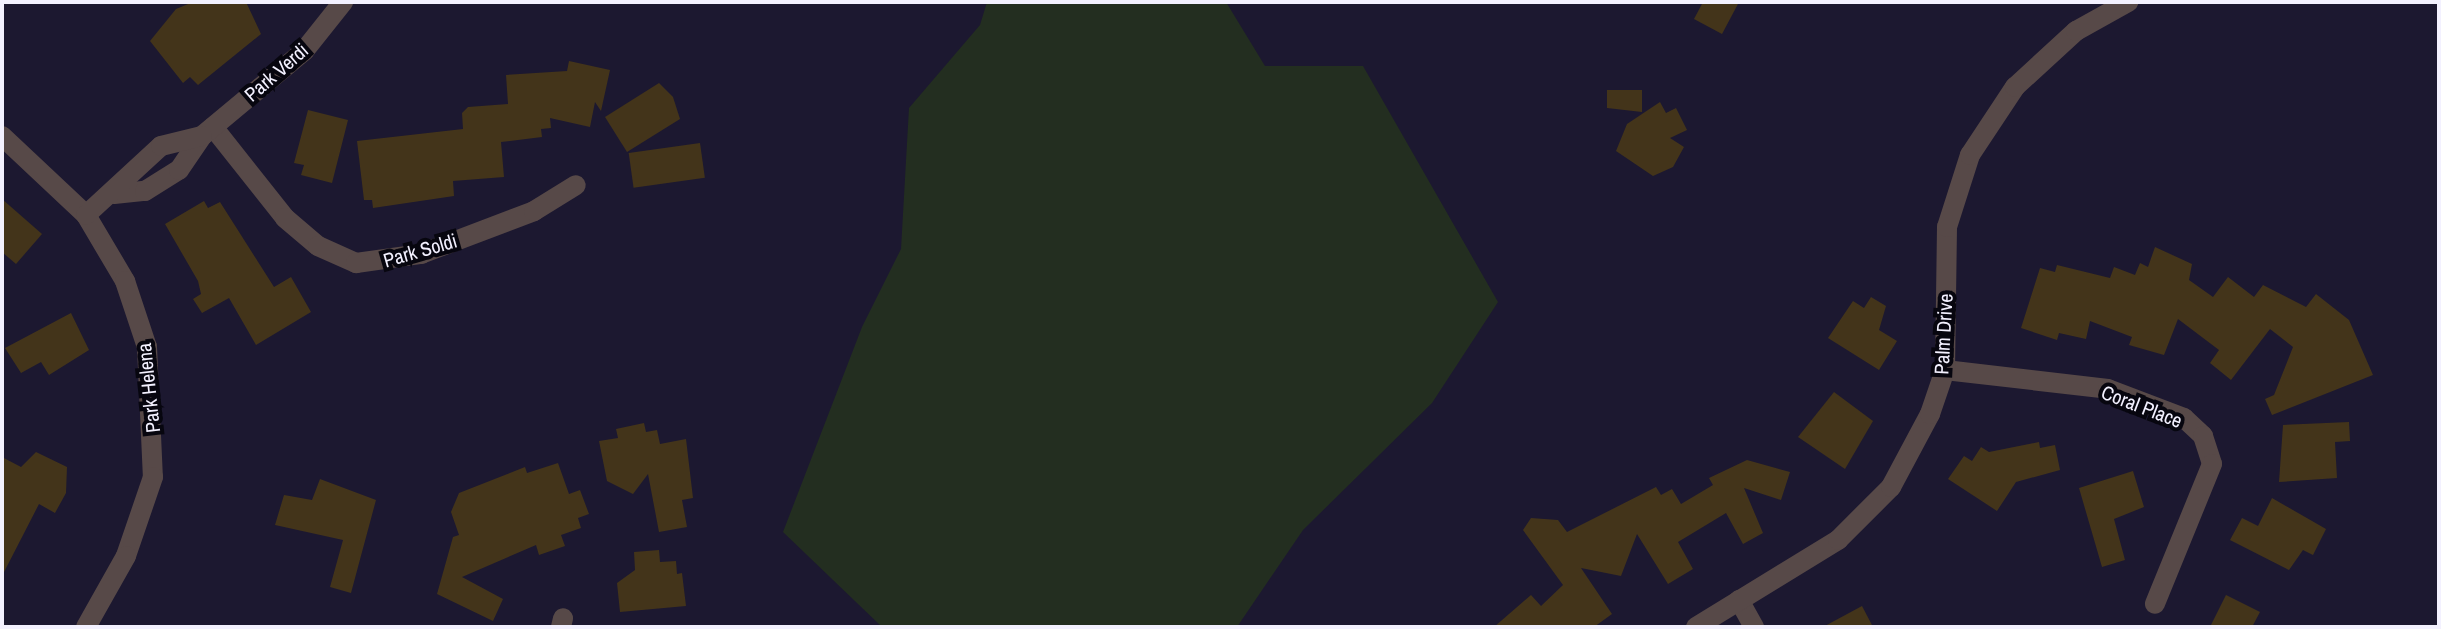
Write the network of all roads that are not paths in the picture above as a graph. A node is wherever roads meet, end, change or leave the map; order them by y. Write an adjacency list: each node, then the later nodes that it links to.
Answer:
1 (343, 2): 3 (street, Park Verdi)
2 (2128, 2): 10 (street, Palm Drive)
3 (208, 131): 5 (street, Park Verdi); 6 (street, Park Verdi); 7 (street, Park Soldi)
4 (2, 136): 9 (street, Park Helena)
5 (151, 154): 6 (street); 8 (street, Park Verdi)
6 (167, 178): 8 (street, Park Verdi)
7 (576, 185)
8 (114, 194): 9 (street, Park Verdi)
9 (86, 215): 13 (street, Park Helena)
10 (1945, 370): 11 (street, Palm Drive); 12 (street, Coral Place)
11 (1739, 600): 14 (street, Palm Drive); 15 (street)
12 (2155, 604)
13 (86, 627)
14 (1696, 627)
15 (1754, 627)

